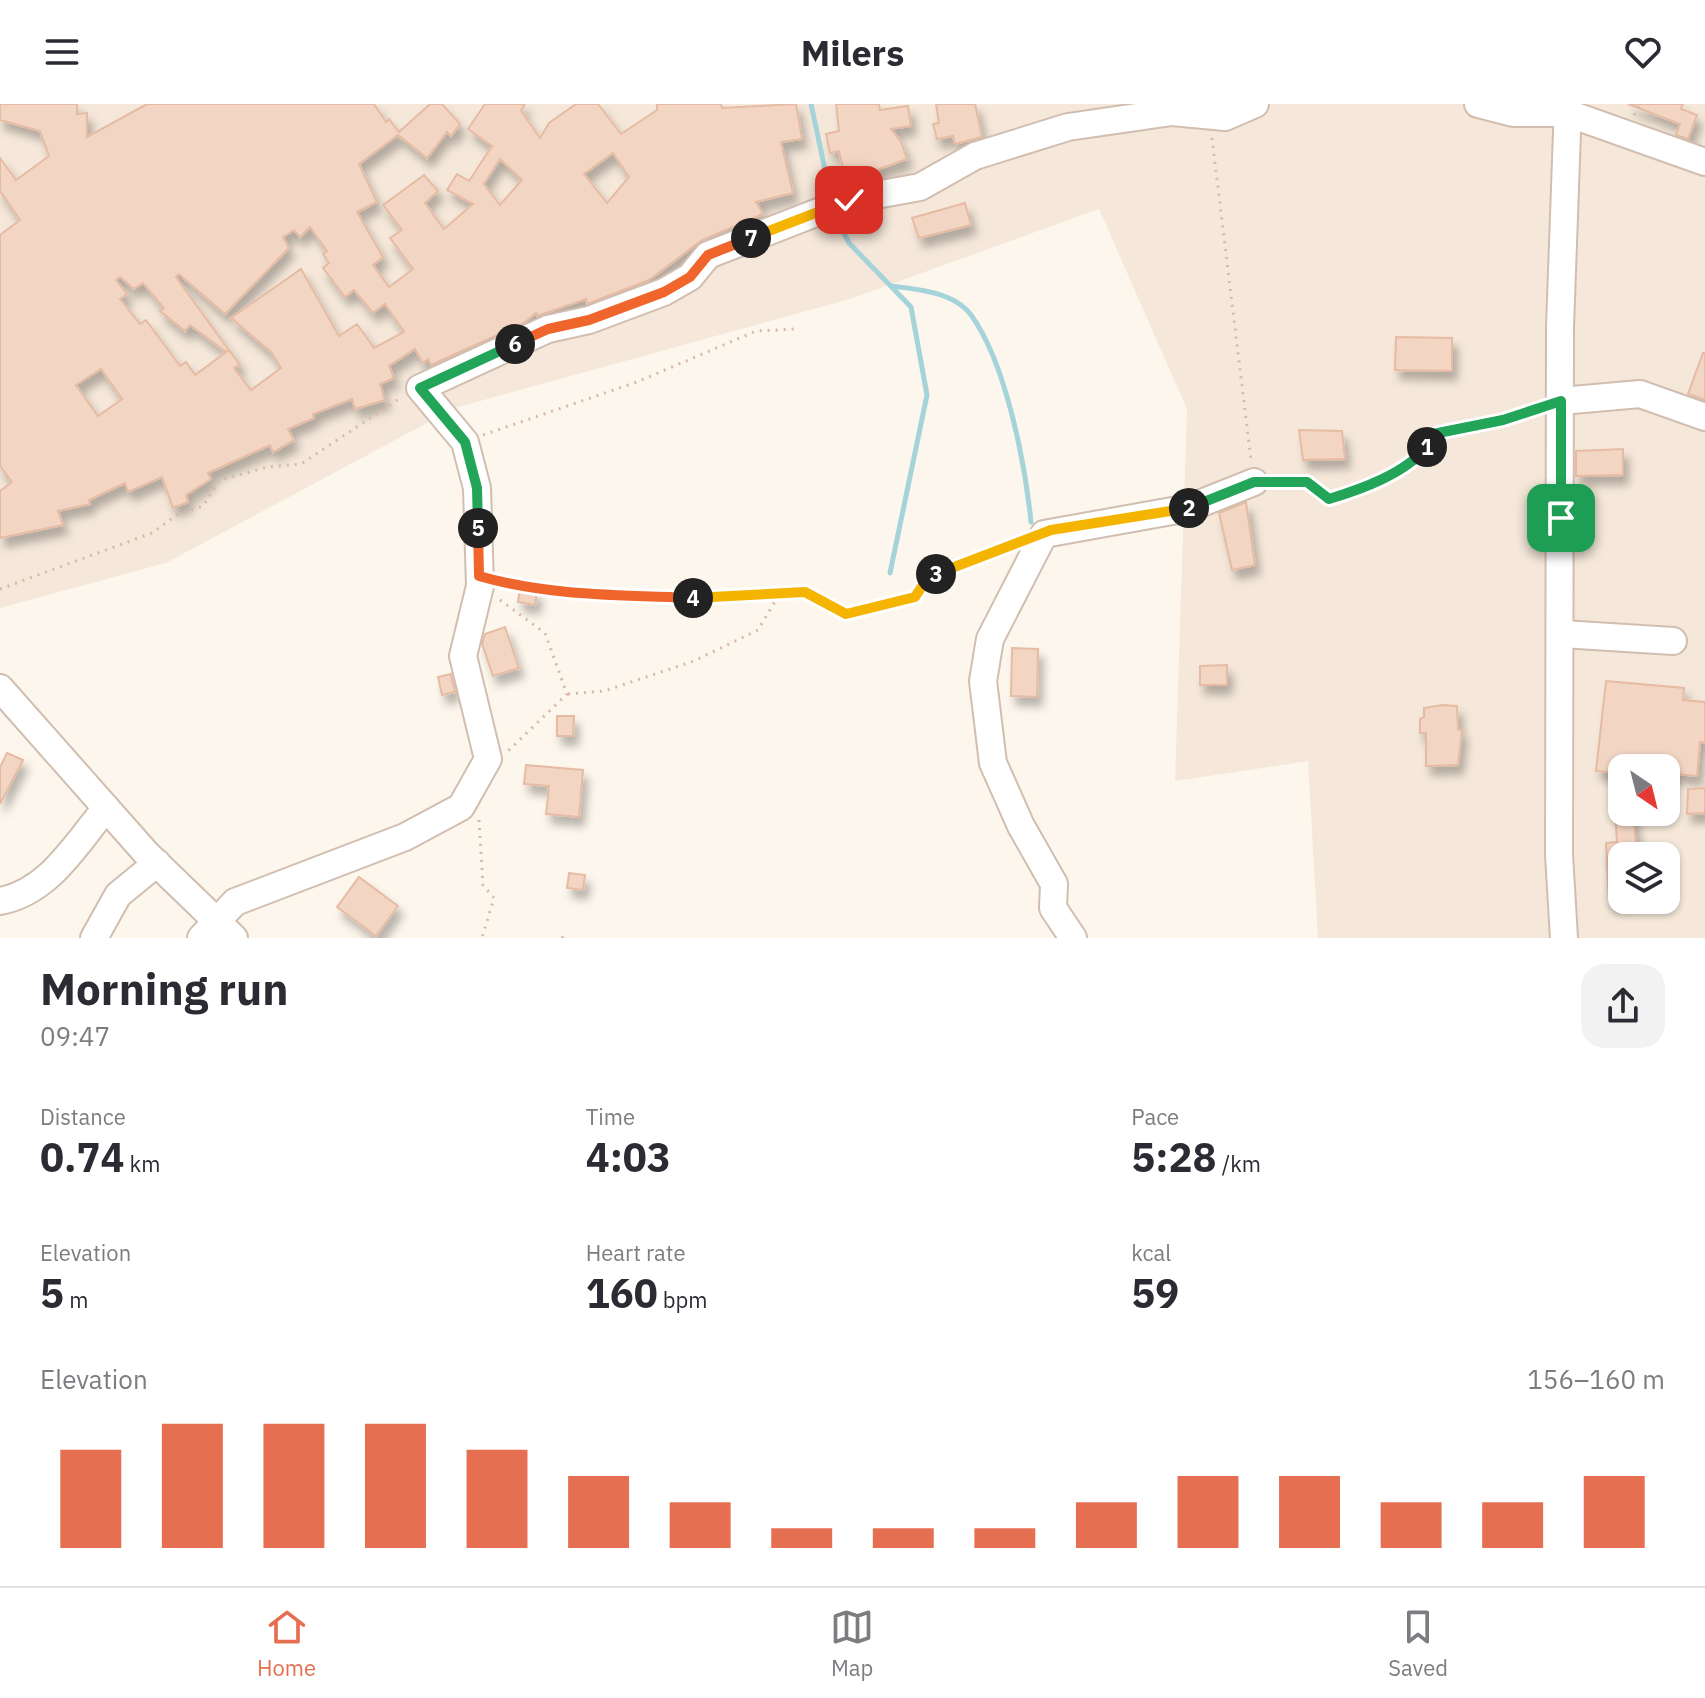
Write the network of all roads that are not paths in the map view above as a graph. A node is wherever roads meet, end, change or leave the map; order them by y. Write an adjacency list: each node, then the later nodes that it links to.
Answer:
1 (1255, 104): 14 (street)
2 (1478, 104): 3 (street)
3 (1568, 109): 4 (street); 5 (street)
4 (1705, 162)
5 (1561, 401): 6 (street); 8 (street)
6 (1705, 417)
7 (1254, 482): 16 (street)
8 (1562, 634): 9 (street); 17 (street)
9 (1673, 641)
10 (0, 688): 11 (street)
11 (106, 808): 12 (street); 13 (street)
12 (157, 863): 14 (street); 15 (street)
13 (0, 901)
14 (217, 932)
15 (94, 938)
16 (1073, 938)
17 (1564, 938)

